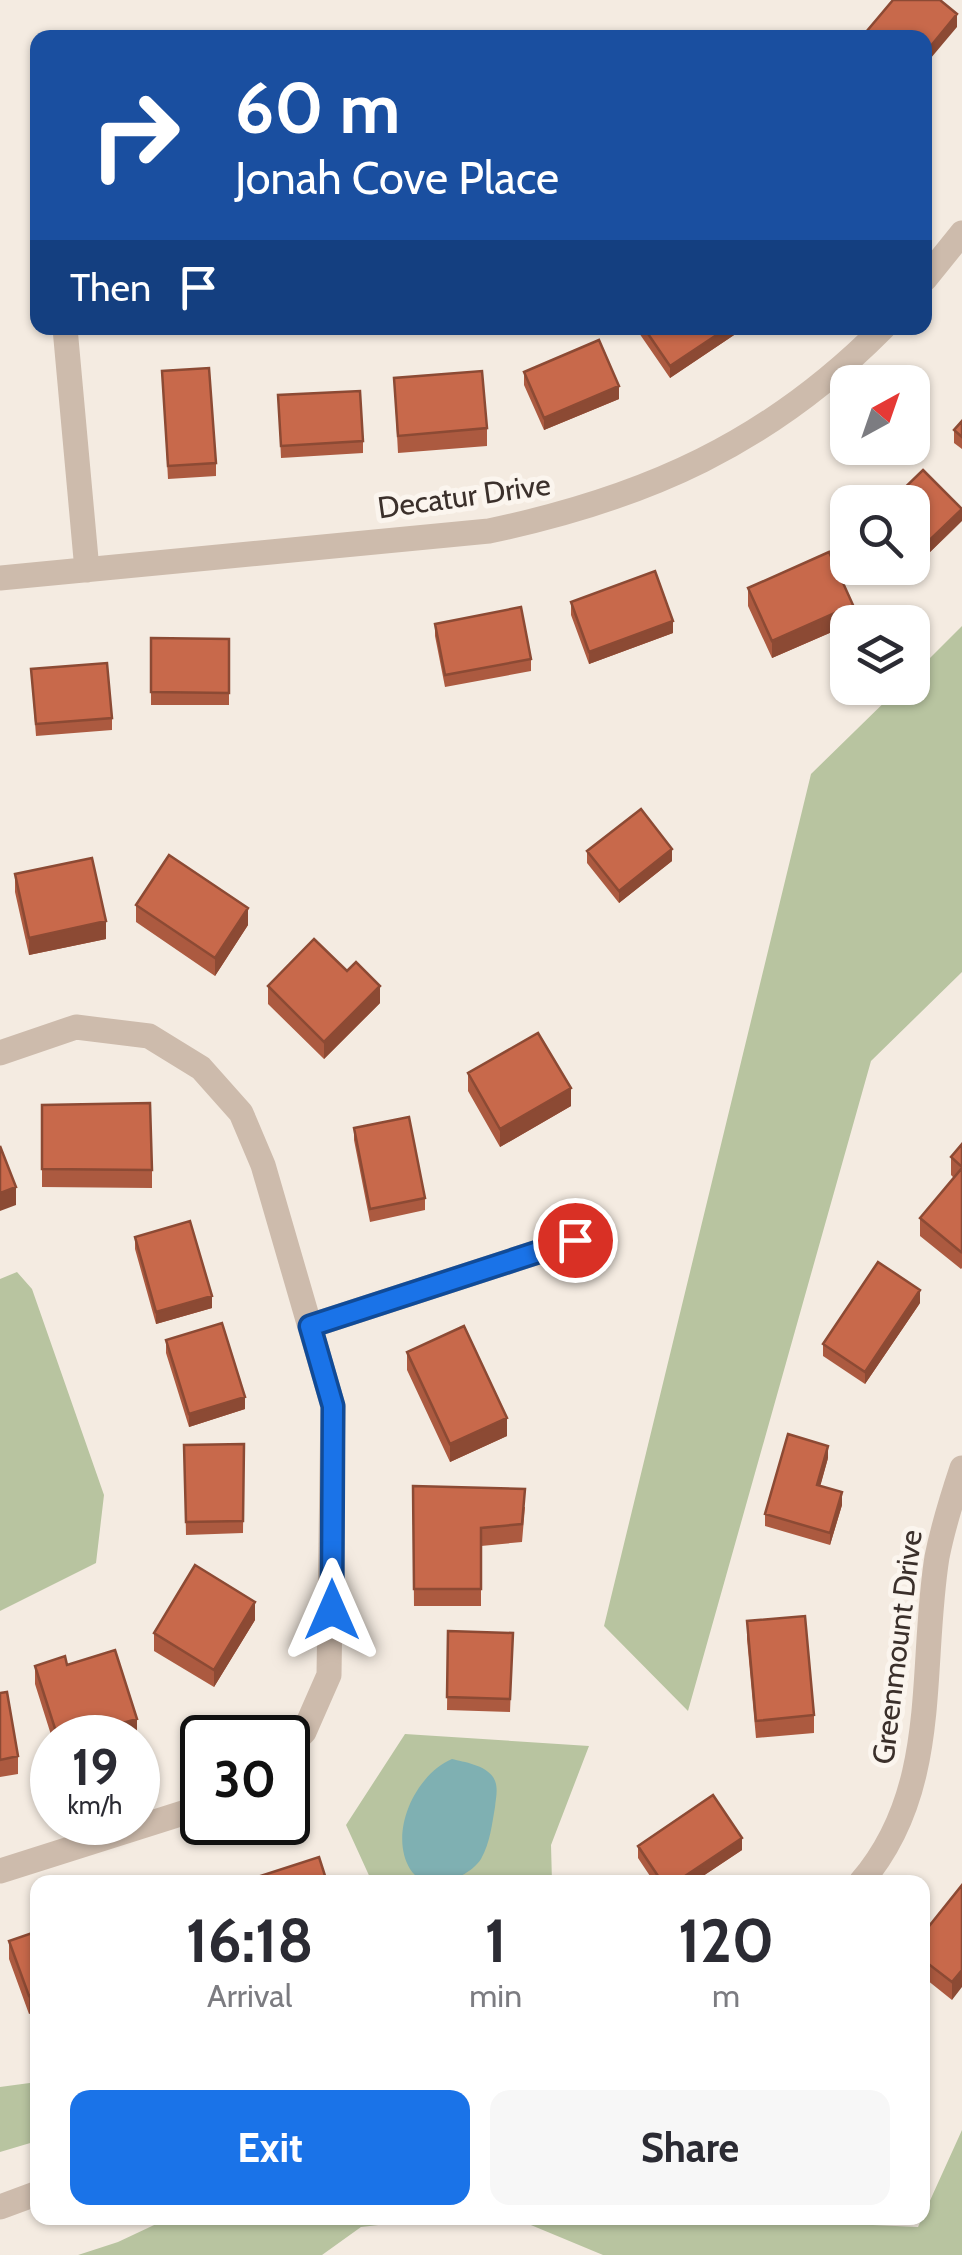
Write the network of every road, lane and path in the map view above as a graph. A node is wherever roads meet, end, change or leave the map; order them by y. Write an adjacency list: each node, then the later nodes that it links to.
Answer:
1 (962, 233): 2 (street)
2 (932, 271)
3 (65, 335): 5 (street)
4 (876, 335): 5 (street, Decatur Drive)
5 (87, 570): 6 (street, Decatur Drive)
6 (0, 578)
7 (0, 1053): 9 (street)
8 (575, 1240): 9 (street)
9 (310, 1326): 11 (street)
10 (962, 1468): 14 (street, Greenmount Drive)
11 (310, 1718)
12 (180, 1814): 13 (street)
13 (0, 1871)
14 (866, 1875)
15 (30, 2196): 16 (street)
16 (0, 2207)

